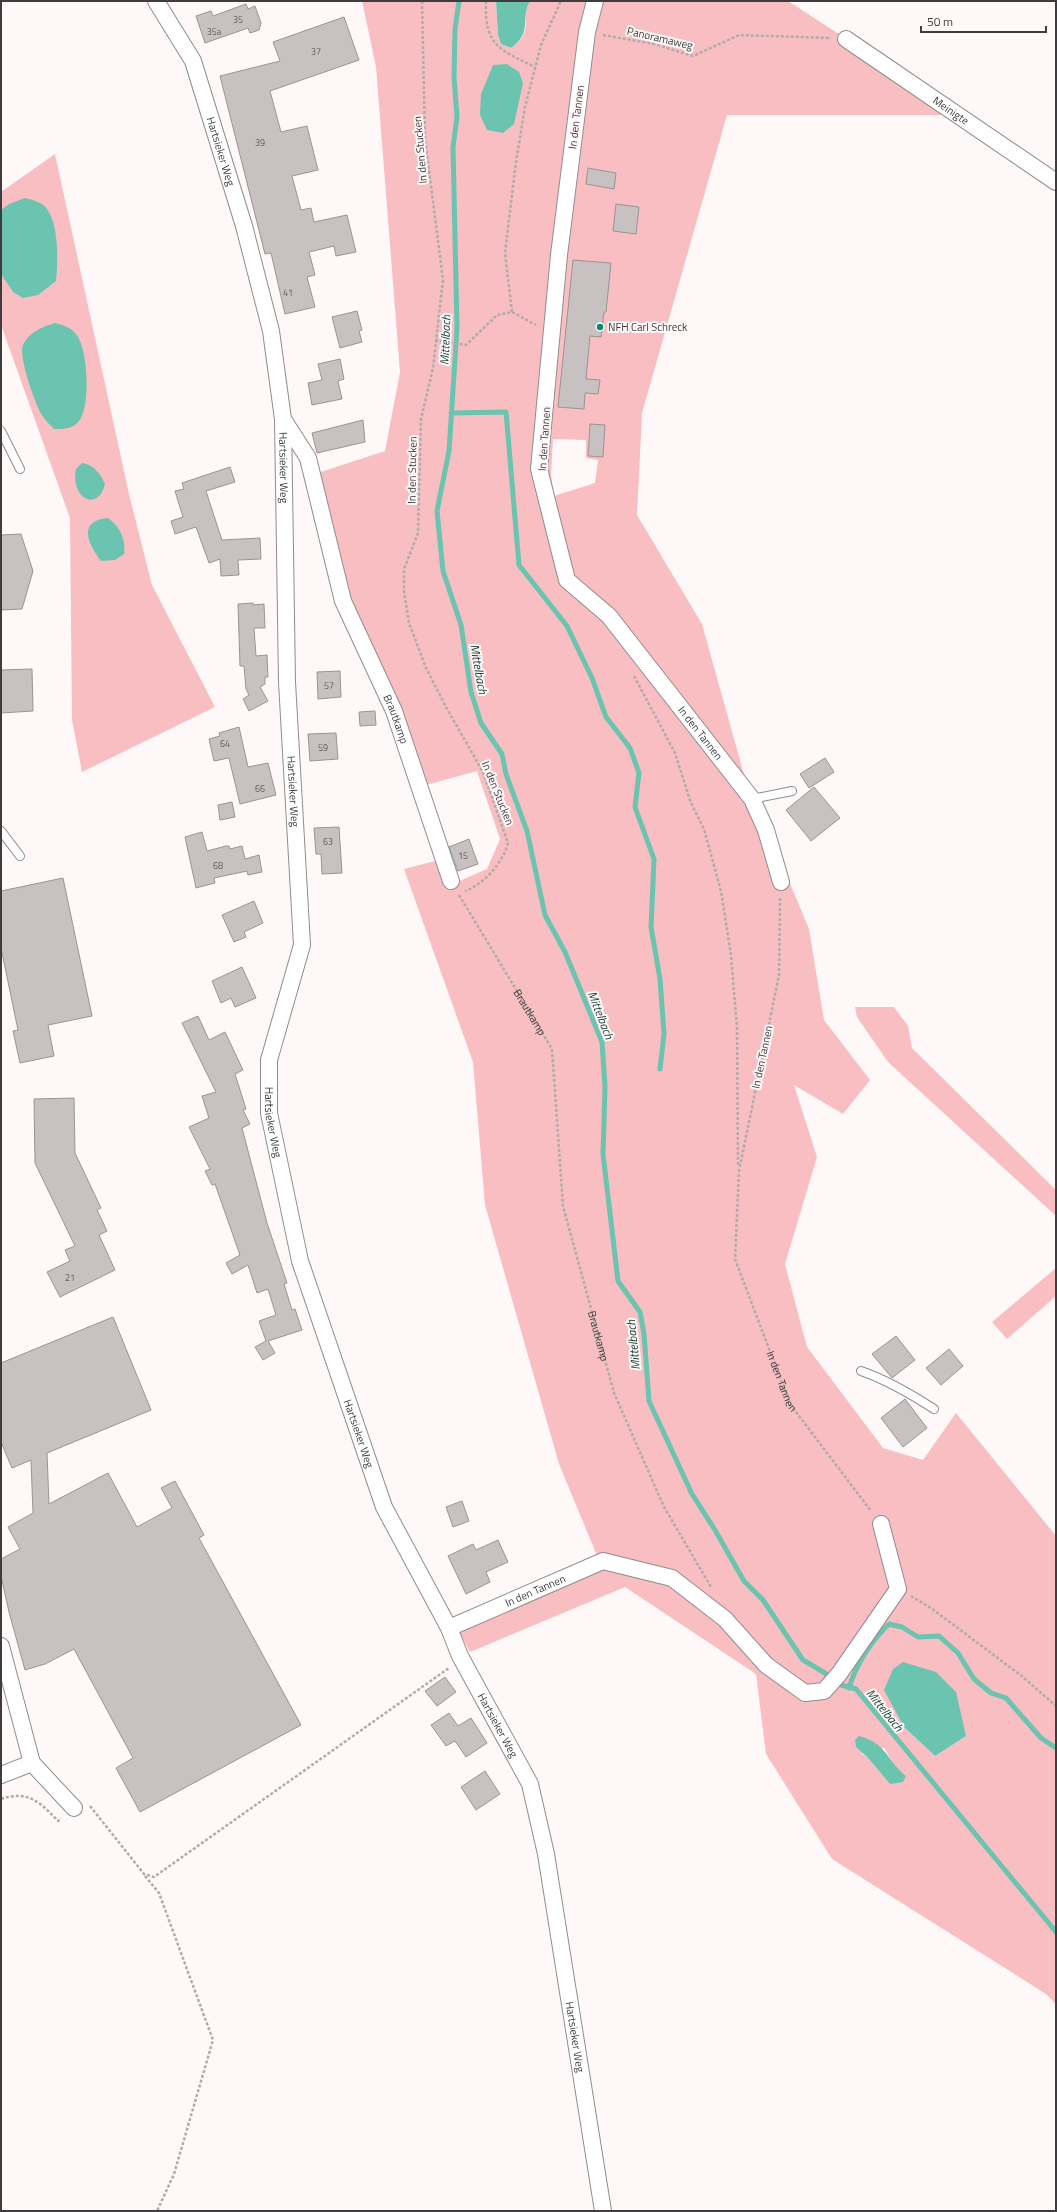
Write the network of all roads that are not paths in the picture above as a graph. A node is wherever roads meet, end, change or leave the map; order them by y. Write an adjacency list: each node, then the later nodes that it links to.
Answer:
1 (156, 1): 5 (street, Hartsieker Weg)
2 (595, 1): 9 (street, In den Tannen)
3 (846, 39): 4 (street, Meinigte)
4 (1056, 182)
5 (283, 419): 13 (street, Brautkamp); 17 (street, Hartsieker Weg)
6 (1, 431): 7 (lane)
7 (20, 469)
8 (792, 791): 9 (lane)
9 (752, 799): 12 (street, In den Tannen)
10 (1, 831): 11 (lane)
11 (20, 856)
12 (781, 882)
13 (454, 887)
14 (861, 1371): 15 (lane)
15 (934, 1409)
16 (881, 1524): 17 (street, In den Tannen)
17 (449, 1628): 22 (street, Hartsieker Weg)
18 (1, 1646): 19 (street)
19 (32, 1763): 20 (street); 21 (street)
20 (1, 1775)
21 (74, 1808)
22 (603, 2211)

